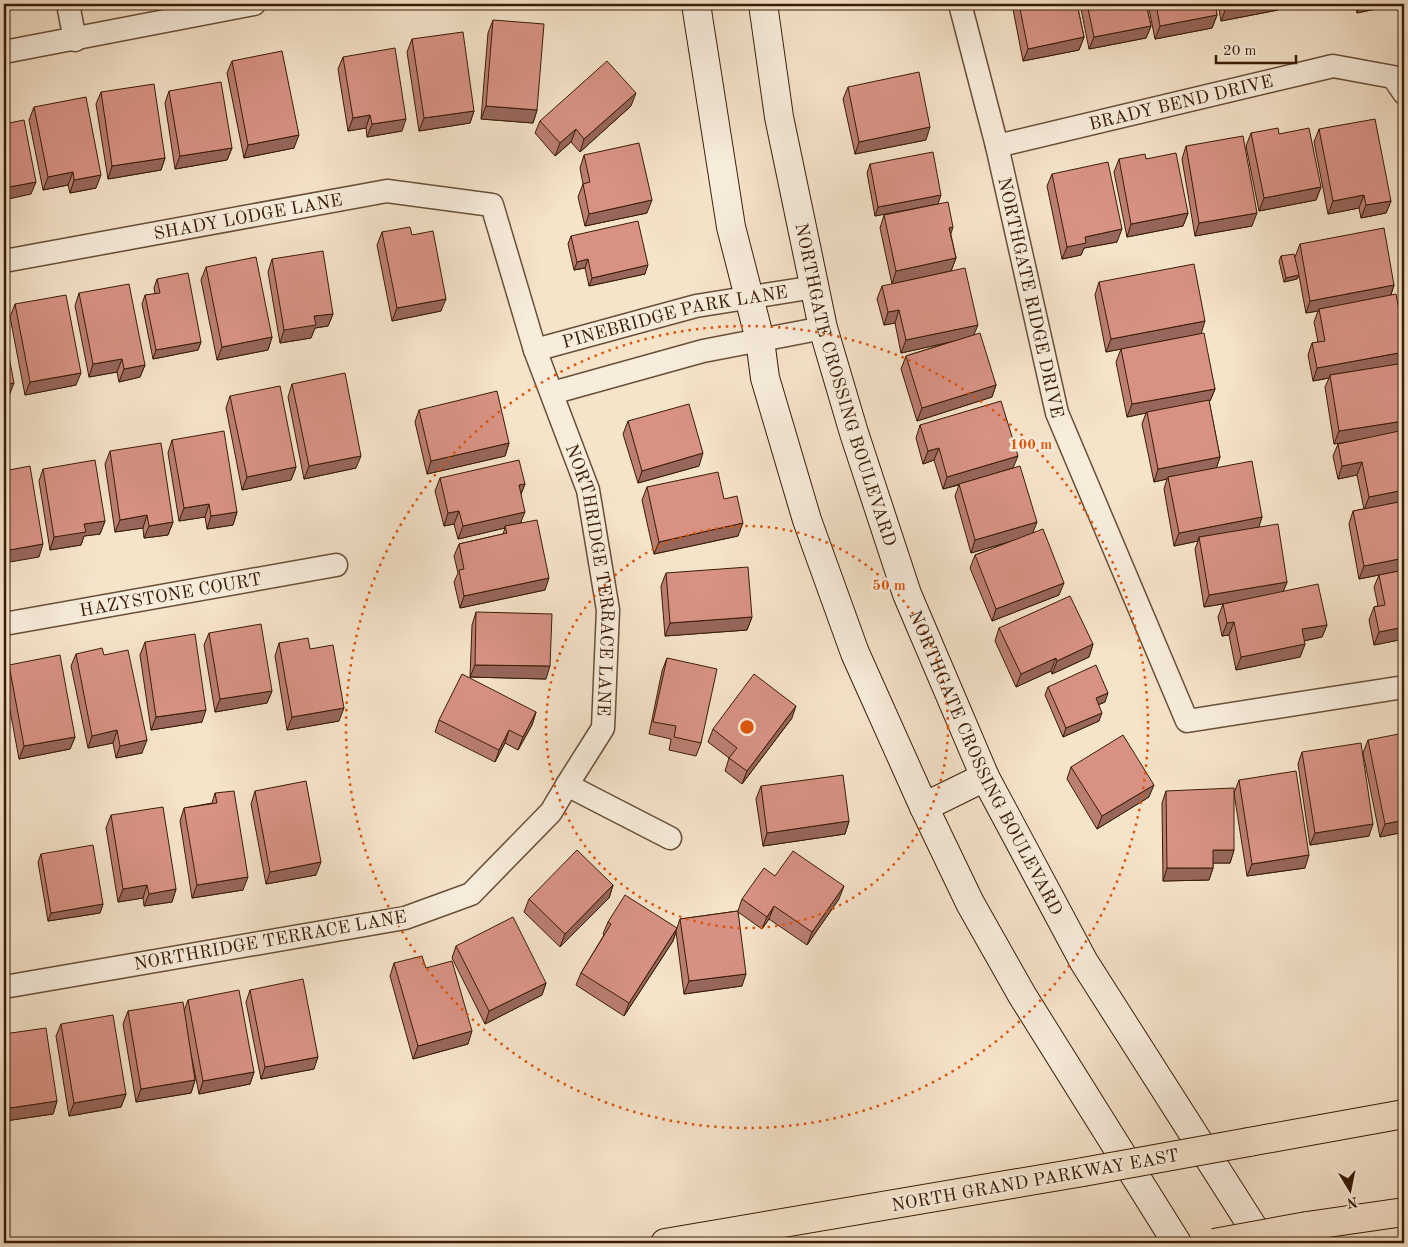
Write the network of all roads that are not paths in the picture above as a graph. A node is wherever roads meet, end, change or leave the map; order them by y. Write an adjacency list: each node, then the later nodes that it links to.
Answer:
1 (68, 4): 6 (street)
2 (254, 4): 6 (street)
3 (696, 4): 13 (main road)
4 (762, 4): 12 (main road, NORTHGATE CROSSING BOULEVARD)
5 (960, 4): 9 (street, NORTHGATE RIDGE DRIVE)
6 (75, 40): 7 (street)
7 (4, 52)
8 (1399, 85): 9 (street, BRADY BEND DRIVE)
9 (997, 146): 20 (street, NORTHGATE RIDGE DRIVE)
10 (492, 205): 11 (street, SHADY LODGE LANE); 16 (street, NORTHRIDGE TERRACE LANE)
11 (4, 261)
12 (815, 287): 13 (street, PINEBRIDGE PARK LANE); 14 (main road, NORTHGATE CROSSING BOULEVARD)
13 (750, 298): 15 (main road); 16 (street, PINEBRIDGE PARK LANE)
14 (823, 328): 15 (street); 21 (main road, NORTHGATE CROSSING BOULEVARD)
15 (760, 340): 17 (street); 23 (main road)
16 (536, 350): 17 (street, NORTHRIDGE TERRACE LANE)
17 (552, 393): 22 (street, NORTHRIDGE TERRACE LANE)
18 (336, 565): 19 (street, HAZYSTONE COURT)
19 (4, 624)
20 (1404, 687)
21 (985, 777): 23 (main road); 31 (main road, NORTHGATE CROSSING BOULEVARD)
22 (567, 785): 24 (street); 25 (street, NORTHRIDGE TERRACE LANE)
23 (924, 807): 29 (main road)
24 (670, 838)
25 (4, 987)
26 (1404, 1114): 28 (highway, NORTH GRAND PARKWAY EAST, bridge)
27 (1404, 1212): 30 (highway, bridge)
28 (665, 1243)
29 (1177, 1243)
30 (1214, 1243)
31 (1263, 1243)

